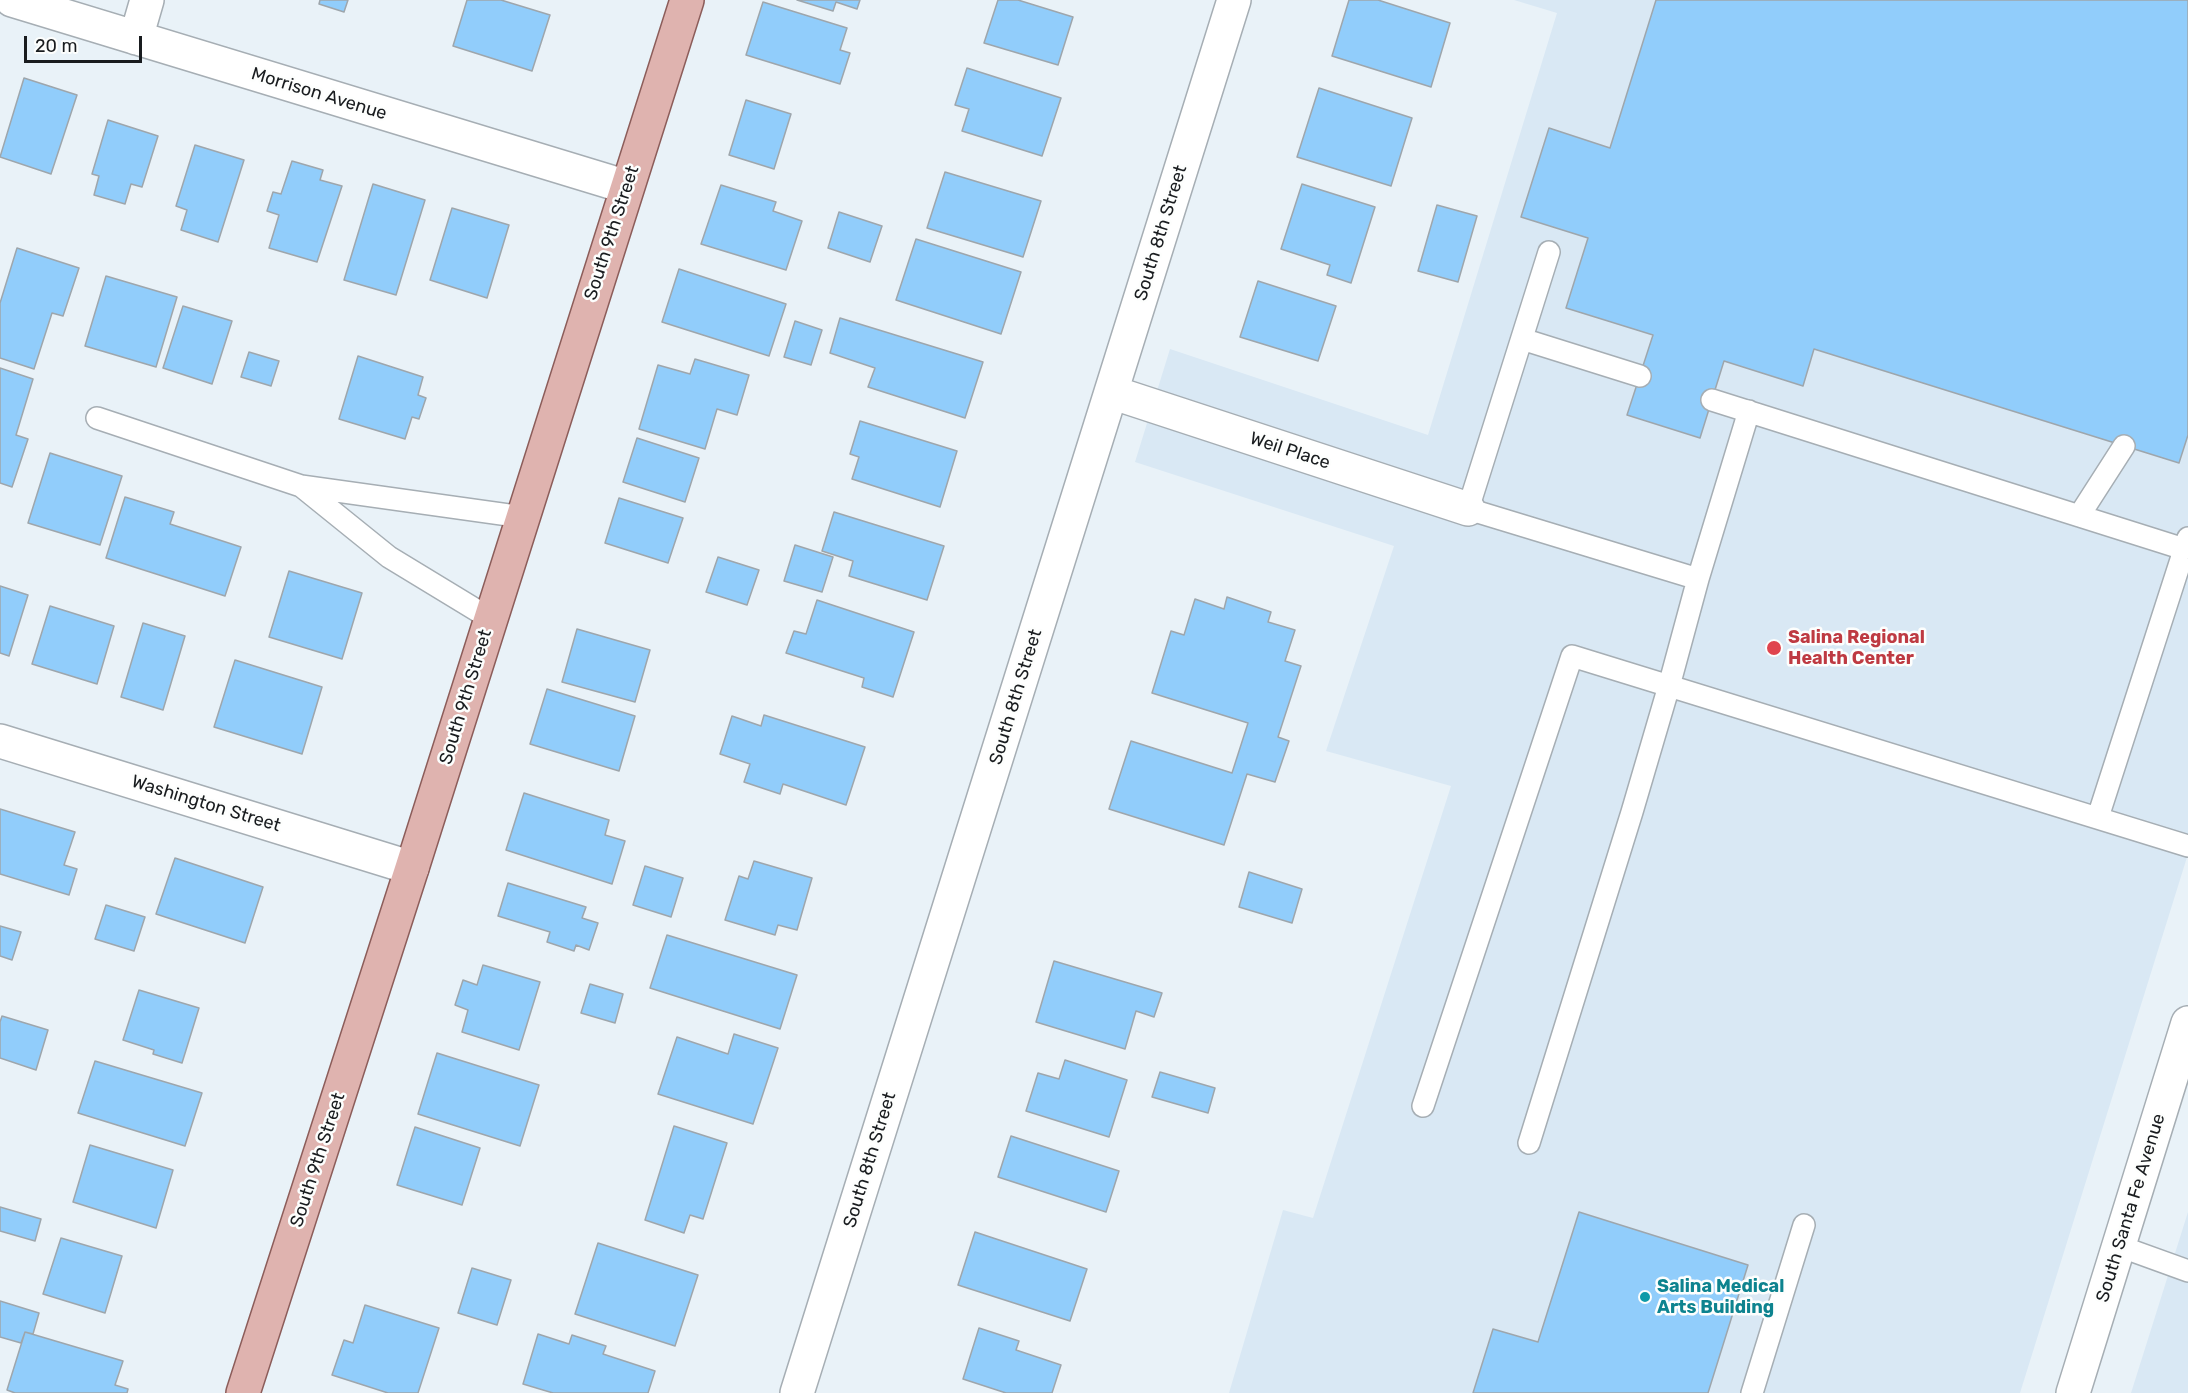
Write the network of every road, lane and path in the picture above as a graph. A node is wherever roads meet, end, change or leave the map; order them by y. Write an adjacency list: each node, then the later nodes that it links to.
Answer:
1 (12, 0): 5 (street, Morrison Avenue)
2 (147, 0): 5 (street)
3 (687, 0): 6 (main road, South 9th Street)
4 (1234, 0): 10 (street, South 8th Street)
5 (136, 38): 6 (street, Morrison Avenue)
6 (627, 187): 18 (main road, South 9th Street)
7 (1549, 252): 8 (lane)
8 (1522, 339): 9 (lane); 16 (lane)
9 (1640, 376)
10 (1112, 392): 16 (street, Weil Place); 34 (street, South 8th Street)
11 (1712, 400): 12 (lane)
12 (1749, 411): 17 (lane); 20 (lane)
13 (97, 418): 15 (lane)
14 (2124, 446): 17 (lane)
15 (301, 486): 18 (lane); 21 (lane)
16 (1468, 509): 20 (lane)
17 (2079, 516): 19 (lane)
18 (523, 517): 21 (main road, South 9th Street)
19 (2186, 544): 24 (lane)
20 (1698, 579): 22 (lane)
21 (490, 619): 26 (main road, South 9th Street)
22 (1669, 686): 24 (lane); 28 (lane); 29 (lane)
23 (0, 741): 26 (street, Washington Street)
24 (2098, 817): 25 (lane)
25 (2188, 846)
26 (412, 868): 33 (main road, South 9th Street)
27 (2188, 1023): 31 (street, South Santa Fe Avenue)
28 (1423, 1106)
29 (1529, 1143)
30 (1804, 1225): 35 (lane)
31 (2119, 1246): 32 (lane); 36 (street, South Santa Fe Avenue)
32 (2188, 1271)
33 (243, 1393)
34 (797, 1393)
35 (1752, 1393)
36 (2073, 1393)

